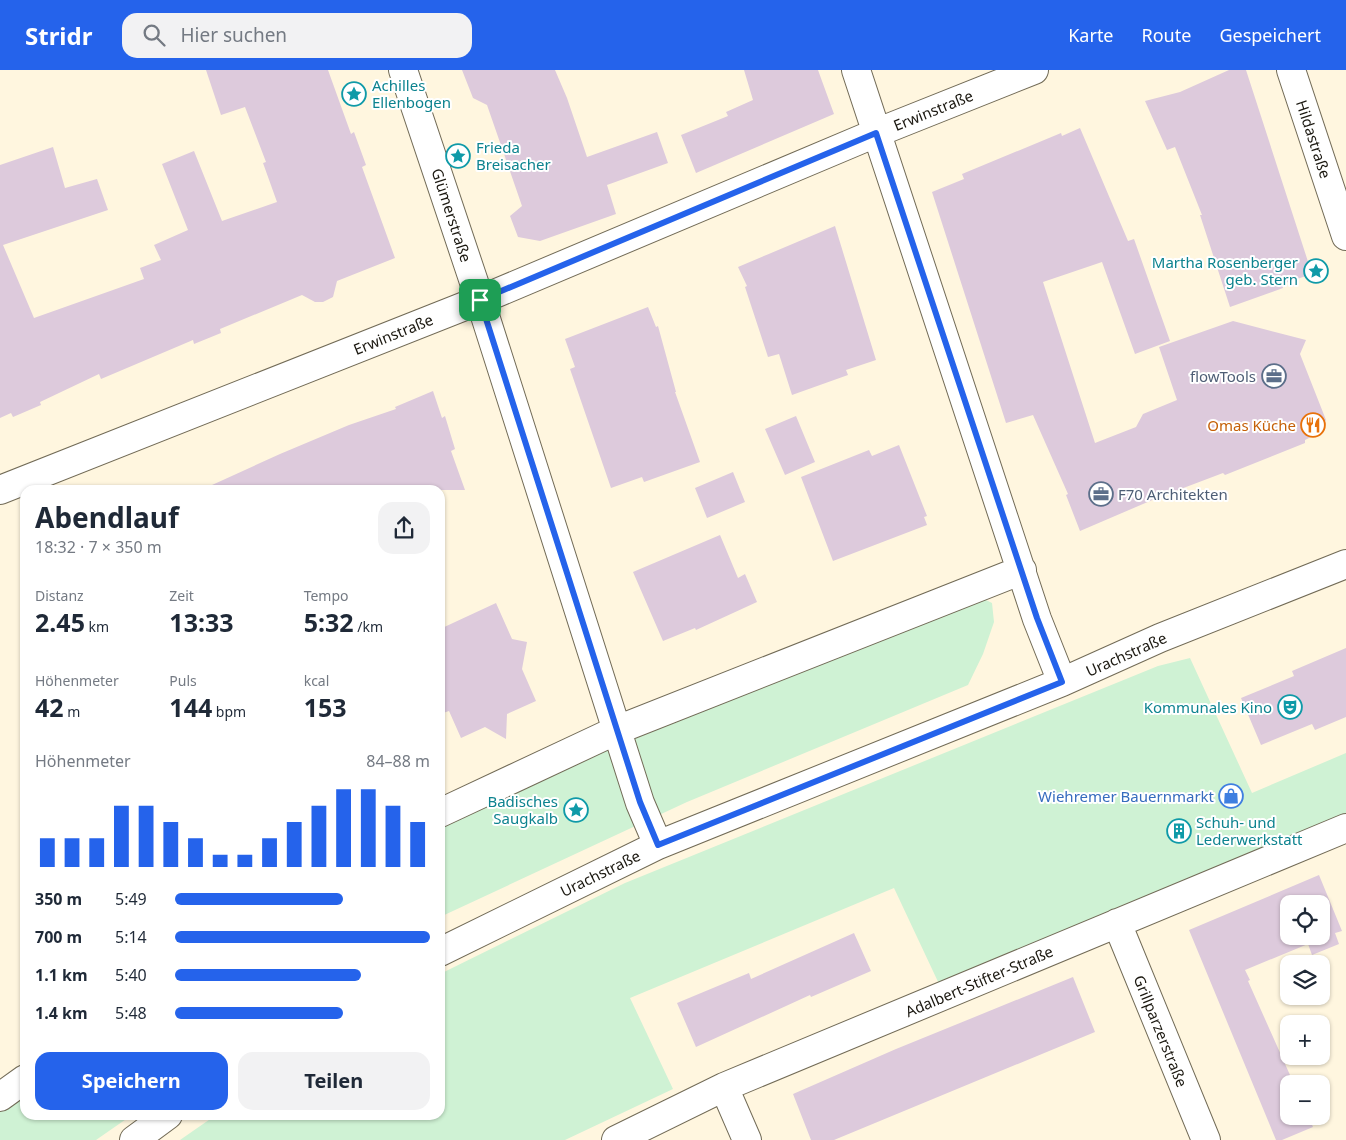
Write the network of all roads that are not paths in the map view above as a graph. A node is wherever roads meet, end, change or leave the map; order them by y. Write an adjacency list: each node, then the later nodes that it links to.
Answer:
1 (403, 70): 7 (street, Glümerstraße)
2 (856, 70): 5 (street)
3 (1034, 70): 5 (street, Erwinstraße)
4 (1291, 70): 6 (street, Hildastraße)
5 (876, 133): 7 (street, Erwinstraße); 10 (street)
6 (1346, 236)
7 (480, 300): 8 (street, Erwinstraße); 12 (street, Glümerstraße)
8 (0, 490)
9 (1346, 564): 11 (street, Urachstraße)
10 (1022, 570): 11 (street); 12 (street)
11 (1062, 682): 15 (street, Urachstraße)
12 (618, 730): 13 (street); 15 (street, Glümerstraße)
13 (445, 811)
14 (1346, 828): 16 (street, Adalbert-Stifter-Straße)
15 (658, 845): 17 (street, Urachstraße)
16 (1117, 922): 19 (street, Adalbert-Stifter-Straße); 25 (street, Grillparzerstraße)
17 (445, 950)
18 (20, 1083): 20 (street)
19 (724, 1087): 23 (street, Adalbert-Stifter-Straße); 24 (street)
20 (0, 1097)
21 (161, 1120): 22 (street)
22 (134, 1140)
23 (616, 1140)
24 (747, 1140)
25 (1206, 1140)

